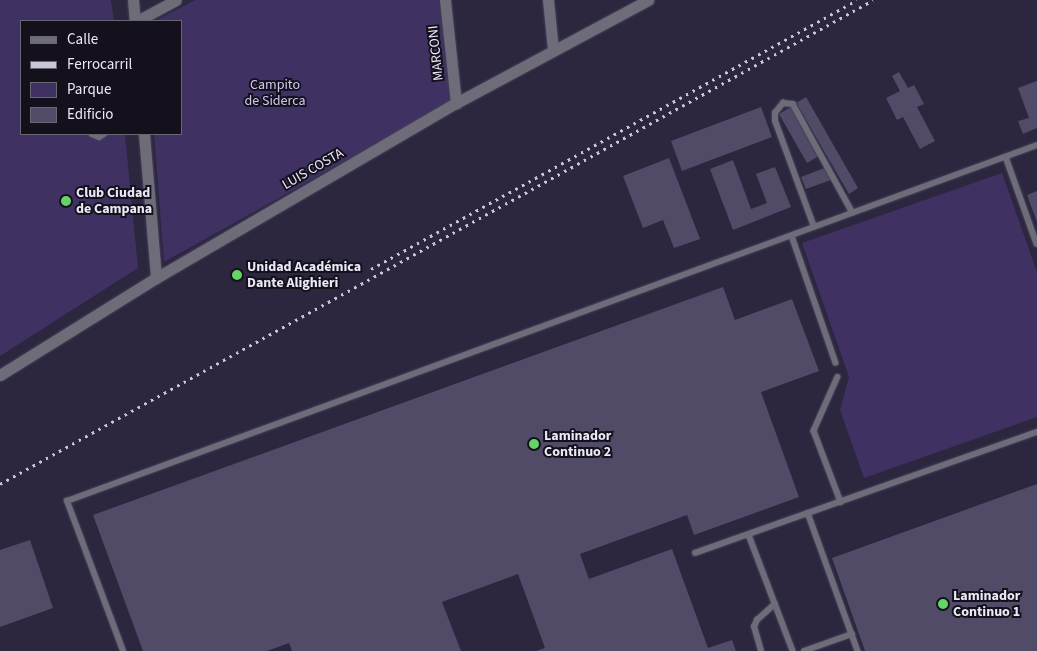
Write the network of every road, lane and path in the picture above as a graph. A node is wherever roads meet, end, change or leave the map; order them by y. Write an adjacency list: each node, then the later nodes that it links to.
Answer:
1 (133, 0): 6 (street)
2 (176, 0): 7 (street)
3 (445, 0): 9 (street, MARCONI)
4 (548, 0): 8 (street)
5 (648, 0): 8 (street, LUIS COSTA)
6 (136, 20)
7 (138, 20)
8 (553, 49): 9 (street, LUIS COSTA)
9 (456, 103): 17 (street, LUIS COSTA)
10 (144, 135): 17 (street)
11 (1037, 145): 12 (lane)
12 (1006, 157): 13 (lane); 16 (lane)
13 (853, 213): 14 (lane); 14 (lane)
14 (814, 227): 15 (lane)
15 (792, 236): 18 (lane); 28 (lane)
16 (1037, 244)
17 (156, 278): 19 (street, LUIS COSTA)
18 (836, 363)
19 (0, 375)
20 (838, 377): 22 (lane)
21 (1037, 432): 22 (lane)
22 (841, 502): 23 (lane)
23 (808, 514): 24 (lane); 27 (lane)
24 (749, 535): 25 (lane); 26 (lane)
25 (695, 553)
26 (775, 604): 29 (lane); 30 (lane)
27 (852, 634): 31 (lane); 32 (lane)
28 (123, 651)
29 (761, 651)
30 (793, 651)
31 (804, 651)
32 (858, 651)

